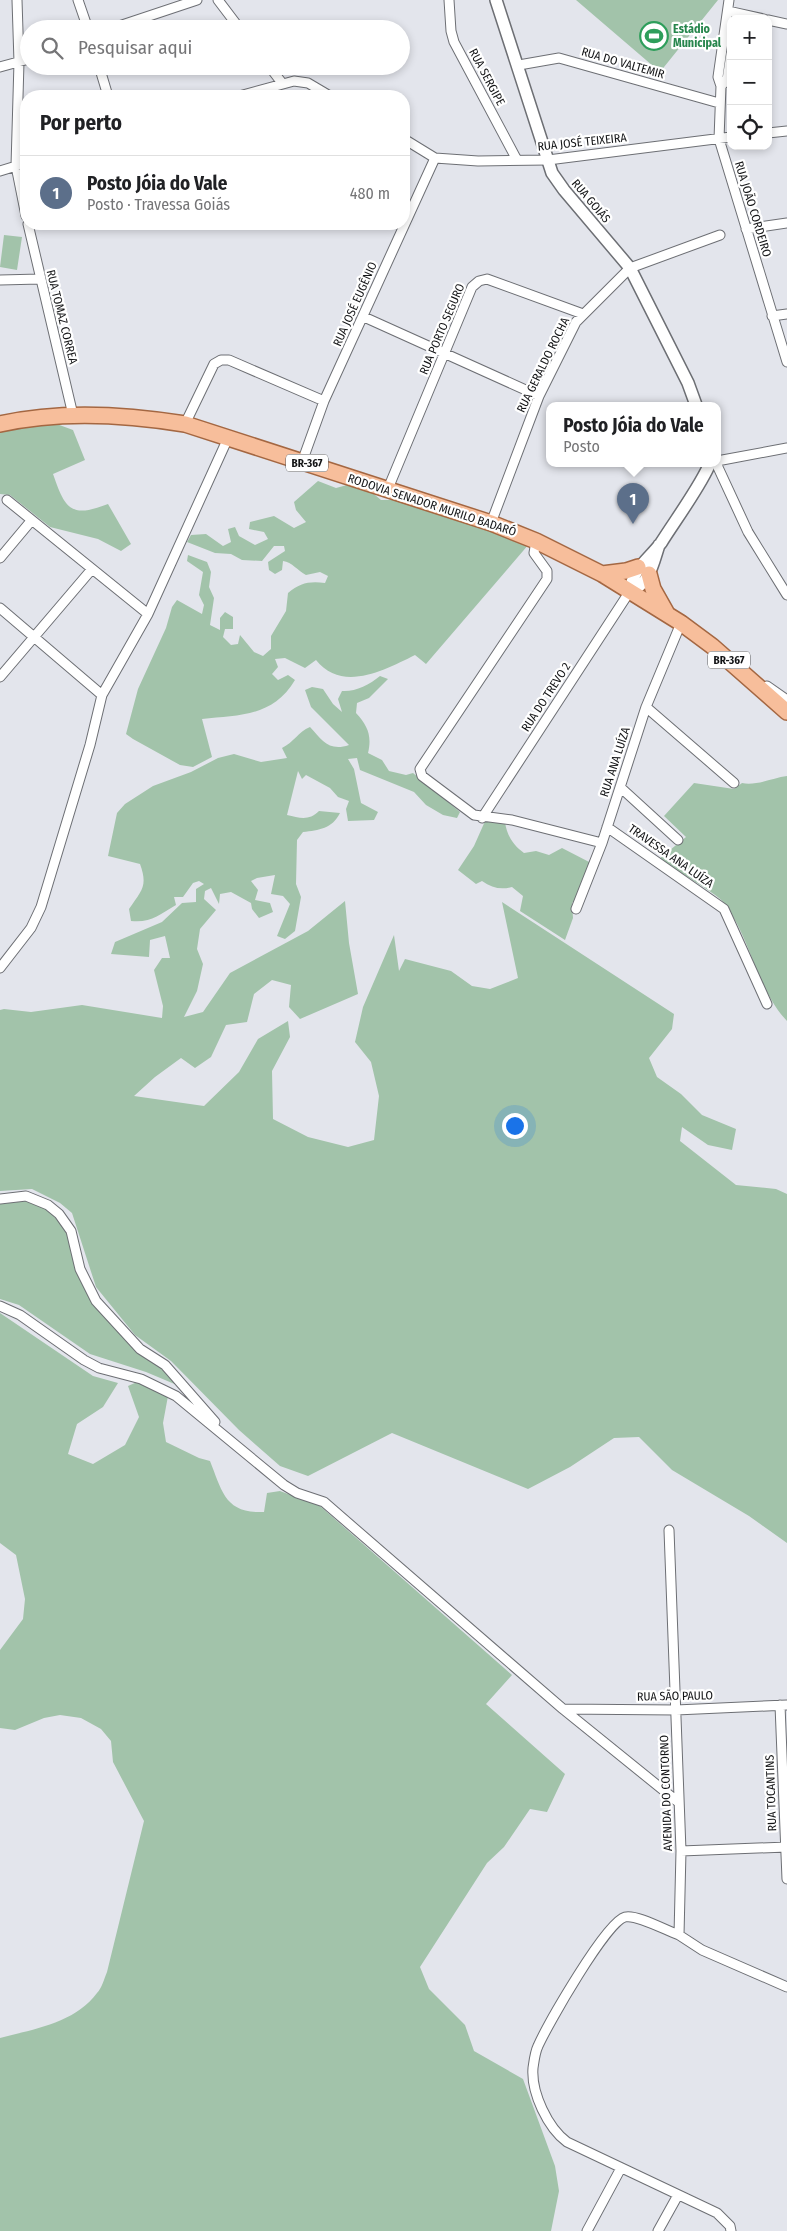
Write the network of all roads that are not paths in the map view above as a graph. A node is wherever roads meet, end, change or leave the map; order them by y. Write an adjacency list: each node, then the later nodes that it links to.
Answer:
1 (17, 0): 15 (street)
2 (78, 0): 9 (street)
3 (197, 0): 10 (street)
4 (218, 0): 11 (street)
5 (449, 0): 32 (street, RUA SERGIPE)
6 (496, 0): 16 (street, RUA GOIÁS)
7 (728, 0): 8 (street, RUA JOÃO CORDEIRO)
8 (734, 14): 21 (street, RUA JOÃO CORDEIRO)
9 (85, 20)
10 (137, 20)
11 (233, 20)
12 (772, 21): 13 (street)
13 (787, 24)
14 (730, 60): 21 (street)
15 (19, 62): 17 (street); 35 (street)
16 (519, 65): 25 (street, RUA DO VALTEMIR); 33 (street, RUA GOIÁS)
17 (0, 67)
18 (102, 75): 22 (street)
19 (276, 75): 20 (street)
20 (282, 83): 23 (street); 24 (street)
21 (722, 86): 25 (street, RUA JOÃO CORDEIRO)
22 (106, 90)
23 (259, 90)
24 (320, 90)
25 (720, 103): 29 (street, RUA JOÃO CORDEIRO)
26 (787, 131): 27 (street)
27 (772, 133)
28 (727, 138): 29 (street, RUA JOSÉ TEIXEIRA)
29 (719, 139): 33 (street, RUA JOSÉ TEIXEIRA); 40 (street, RUA JOÃO CORDEIRO)
30 (410, 143): 31 (street)
31 (435, 158): 32 (street, RUA JOSÉ TEIXEIRA); 38 (street, RUA JOSÉ EUGÊNIO)
32 (517, 160): 33 (street, RUA JOSÉ TEIXEIRA)
33 (548, 160): 44 (street, RUA GOIÁS)
34 (20, 165): 35 (street)
35 (16, 166): 36 (street); 37 (street)
36 (0, 171)
37 (20, 186)
38 (410, 214)
39 (787, 223): 40 (street)
40 (746, 228): 49 (street, RUA JOÃO CORDEIRO)
41 (29, 230): 45 (street, RUA TOMAZ CORREA)
42 (403, 230): 50 (street, RUA JOSÉ EUGÊNIO)
43 (720, 235): 44 (street, RUA GERALDO ROCHA)
44 (630, 268): 47 (street, RUA GERALDO ROCHA); 55 (street, RUA GOIÁS)
45 (40, 279): 46 (street); 56 (street, RUA TOMAZ CORREA)
46 (0, 280)
47 (583, 314): 51 (street, RUA PORTO SEGURO); 53 (street, RUA GERALDO ROCHA)
48 (787, 314): 49 (street)
49 (772, 316): 52 (street, RUA JOÃO CORDEIRO)
50 (364, 318): 51 (street); 54 (street, RUA JOSÉ EUGÊNIO)
51 (444, 354): 53 (street); 65 (street, RUA PORTO SEGURO)
52 (787, 362)
53 (539, 396): 68 (street, RUA GERALDO ROCHA)
54 (324, 401): 58 (street); 62 (street, RUA JOSÉ EUGÊNIO)
55 (695, 402)
56 (73, 415): 57 (main road, RODOVIA SENADOR MURILO BADARÓ / BR-367); 58 (main road, RODOVIA SENADOR MURILO BADARÓ / BR-367)
57 (0, 424)
58 (185, 424): 59 (main road, RODOVIA SENADOR MURILO BADARÓ / BR-367)
59 (228, 438): 62 (main road, RODOVIA SENADOR MURILO BADARÓ / BR-367); 78 (street)
60 (787, 448): 61 (street)
61 (721, 461)
62 (302, 462): 65 (main road, RODOVIA SENADOR MURILO BADARÓ / BR-367)
63 (710, 467): 72 (street)
64 (715, 467): 75 (street)
65 (388, 491): 68 (main road, RODOVIA SENADOR MURILO BADARÓ / BR-367)
66 (7, 500): 67 (street)
67 (32, 521): 70 (street); 71 (street)
68 (491, 523): 69 (main road, RODOVIA SENADOR MURILO BADARÓ / BR-367)
69 (536, 541): 73 (main road, RODOVIA SENADOR MURILO BADARÓ / BR-367); 89 (street)
70 (0, 558)
71 (92, 569): 78 (street); 80 (street)
72 (643, 571): 73 (main road); 74 (street); 77 (main road)
73 (602, 574): 74 (main road, RODOVIA SENADOR MURILO BADARÓ / BR-367)
74 (630, 591): 77 (main road, RODOVIA SENADOR MURILO BADARÓ / BR-367); 89 (street, RUA DO TREVO 2)
75 (787, 595)
76 (0, 608): 80 (street)
77 (666, 613): 79 (main road, RODOVIA SENADOR MURILO BADARÓ / BR-367)
78 (148, 614): 83 (street)
79 (681, 624): 81 (main road, RODOVIA SENADOR MURILO BADARÓ / BR-367); 85 (street, RUA ANA LUÍZA)
80 (34, 636): 82 (street); 83 (street)
81 (744, 674): 84 (street); 86 (main road, RODOVIA SENADOR MURILO BADARÓ / BR-367)
82 (0, 677)
83 (102, 695): 94 (street)
84 (787, 700)
85 (646, 707): 87 (street); 88 (street, RUA ANA LUÍZA)
86 (787, 712)
87 (734, 783)
88 (620, 788): 90 (street, RUA ANA LUÍZA); 91 (street)
89 (482, 818): 92 (street)
90 (607, 827): 92 (street, RUA ANA LUÍZA); 95 (street, TRAVESSA ANA LUÍZA)
91 (678, 840)
92 (602, 843): 93 (street, RUA ANA LUÍZA)
93 (576, 909)
94 (0, 968)
95 (767, 1004)
96 (0, 1199): 98 (street)
97 (0, 1306): 98 (street)
98 (226, 1436): 101 (street)
99 (669, 1530): 102 (street, AVENIDA DO CONTORNO)
100 (783, 1705): 102 (street, RUA SÃO PAULO); 104 (street, RUA TOCANTINS)
101 (563, 1710): 102 (street, RUA SÃO PAULO); 103 (street)
102 (676, 1710): 103 (street, AVENIDA DO CONTORNO)
103 (678, 1802): 105 (street, AVENIDA DO CONTORNO)
104 (786, 1847): 105 (street); 106 (street, RUA TOCANTINS)
105 (681, 1851): 107 (street, AVENIDA DO CONTORNO)
106 (787, 1880)
107 (679, 1936): 108 (street); 109 (street)
108 (787, 1987)
109 (621, 2168): 110 (street); 111 (street)
110 (678, 2195): 112 (street); 113 (street)
111 (587, 2231)
112 (658, 2231)
113 (731, 2231)

